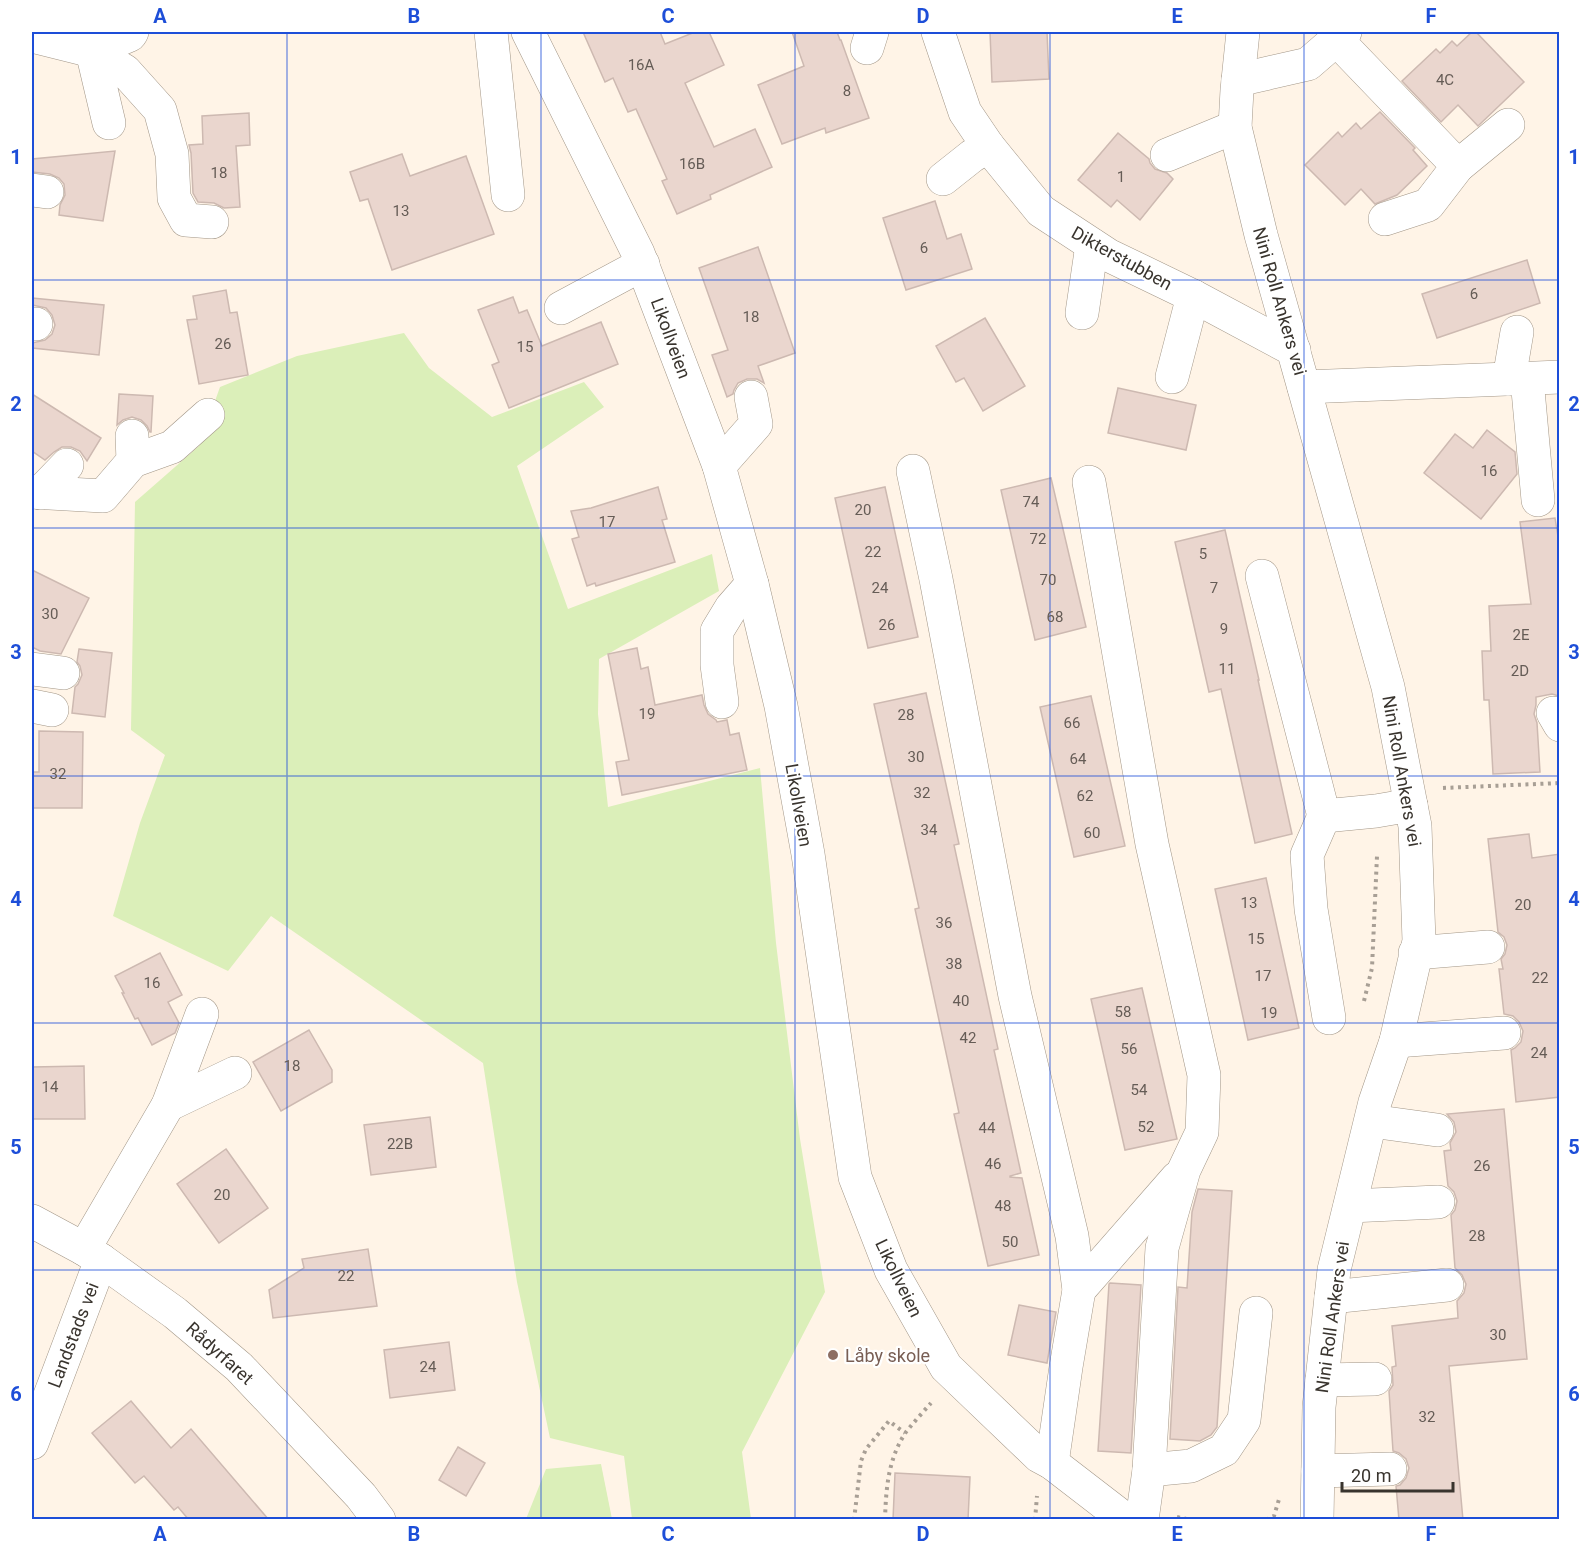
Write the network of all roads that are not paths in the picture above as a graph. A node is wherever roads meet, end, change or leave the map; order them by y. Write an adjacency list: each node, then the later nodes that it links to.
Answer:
1 (132, 32): 8 (street)
2 (491, 32): 17 (street)
3 (528, 32): 21 (street, Likollveien)
4 (938, 32): 13 (street, Dikterstubben)
5 (1243, 32): 9 (street, Nini Roll Ankers vei)
6 (1341, 35): 9 (street); 15 (street)
7 (32, 36): 8 (street)
8 (92, 51): 10 (street); 19 (street)
9 (1238, 80): 12 (street, Nini Roll Ankers vei)
10 (109, 123)
11 (1508, 125): 15 (street)
12 (1235, 127): 14 (street); 26 (street, Nini Roll Ankers vei)
13 (988, 146): 16 (street); 20 (street, Dikterstubben)
14 (1167, 155)
15 (1458, 166): 18 (street)
16 (944, 179)
17 (508, 195)
18 (1385, 219)
19 (212, 222)
20 (1092, 245): 22 (street, Dikterstubben); 24 (street)
21 (643, 264): 23 (street); 34 (street, Likollveien)
22 (1193, 296): 26 (street, Dikterstubben); 27 (street)
23 (561, 308)
24 (1082, 313)
25 (1517, 333): 29 (street)
26 (1294, 350): 30 (street, Nini Roll Ankers vei)
27 (1172, 377)
28 (1560, 377): 29 (street)
29 (1518, 379): 30 (street); 38 (street)
30 (1304, 387): 42 (street, Nini Roll Ankers vei)
31 (751, 397): 34 (street)
32 (208, 415): 37 (street)
33 (67, 465): 37 (street)
34 (718, 466): 40 (street, Likollveien)
35 (913, 471): 60 (street)
36 (1089, 482): 54 (street)
37 (36, 492)
38 (1538, 500)
39 (1262, 576): 43 (street)
40 (752, 584): 41 (street); 66 (street, Likollveien)
41 (722, 702)
42 (1410, 800): 43 (street); 45 (street, Nini Roll Ankers vei)
43 (1324, 816): 47 (street)
44 (1488, 947): 45 (street)
45 (1415, 953): 49 (street, Nini Roll Ankers vei)
46 (202, 1014): 51 (street, Landstads vei)
47 (1329, 1018)
48 (1504, 1034): 49 (street)
49 (1396, 1041): 52 (street, Nini Roll Ankers vei)
50 (235, 1073): 51 (street)
51 (168, 1105): 58 (street, Landstads vei)
52 (1371, 1121): 53 (street); 56 (street, Nini Roll Ankers vei)
53 (1437, 1130)
54 (1184, 1170): 60 (street); 68 (street)
55 (1438, 1202): 56 (street)
56 (1350, 1206): 61 (street, Nini Roll Ankers vei)
57 (32, 1221): 58 (street, Rådyrfaret)
58 (92, 1254): 65 (street, Landstads vei); 70 (street, Rådyrfaret)
59 (1447, 1285): 61 (street)
60 (1079, 1290): 66 (street)
61 (1331, 1297): 64 (street, Nini Roll Ankers vei)
62 (1256, 1312): 68 (street)
63 (1375, 1379): 64 (street)
64 (1322, 1380): 69 (street, Nini Roll Ankers vei)
65 (32, 1439)
66 (1052, 1463): 71 (street, Likollveien)
67 (1390, 1468): 69 (street)
68 (1149, 1470): 72 (street)
69 (1318, 1471): 73 (street, Nini Roll Ankers vei)
70 (379, 1520)
71 (1126, 1520)
72 (1142, 1520)
73 (1317, 1520)

